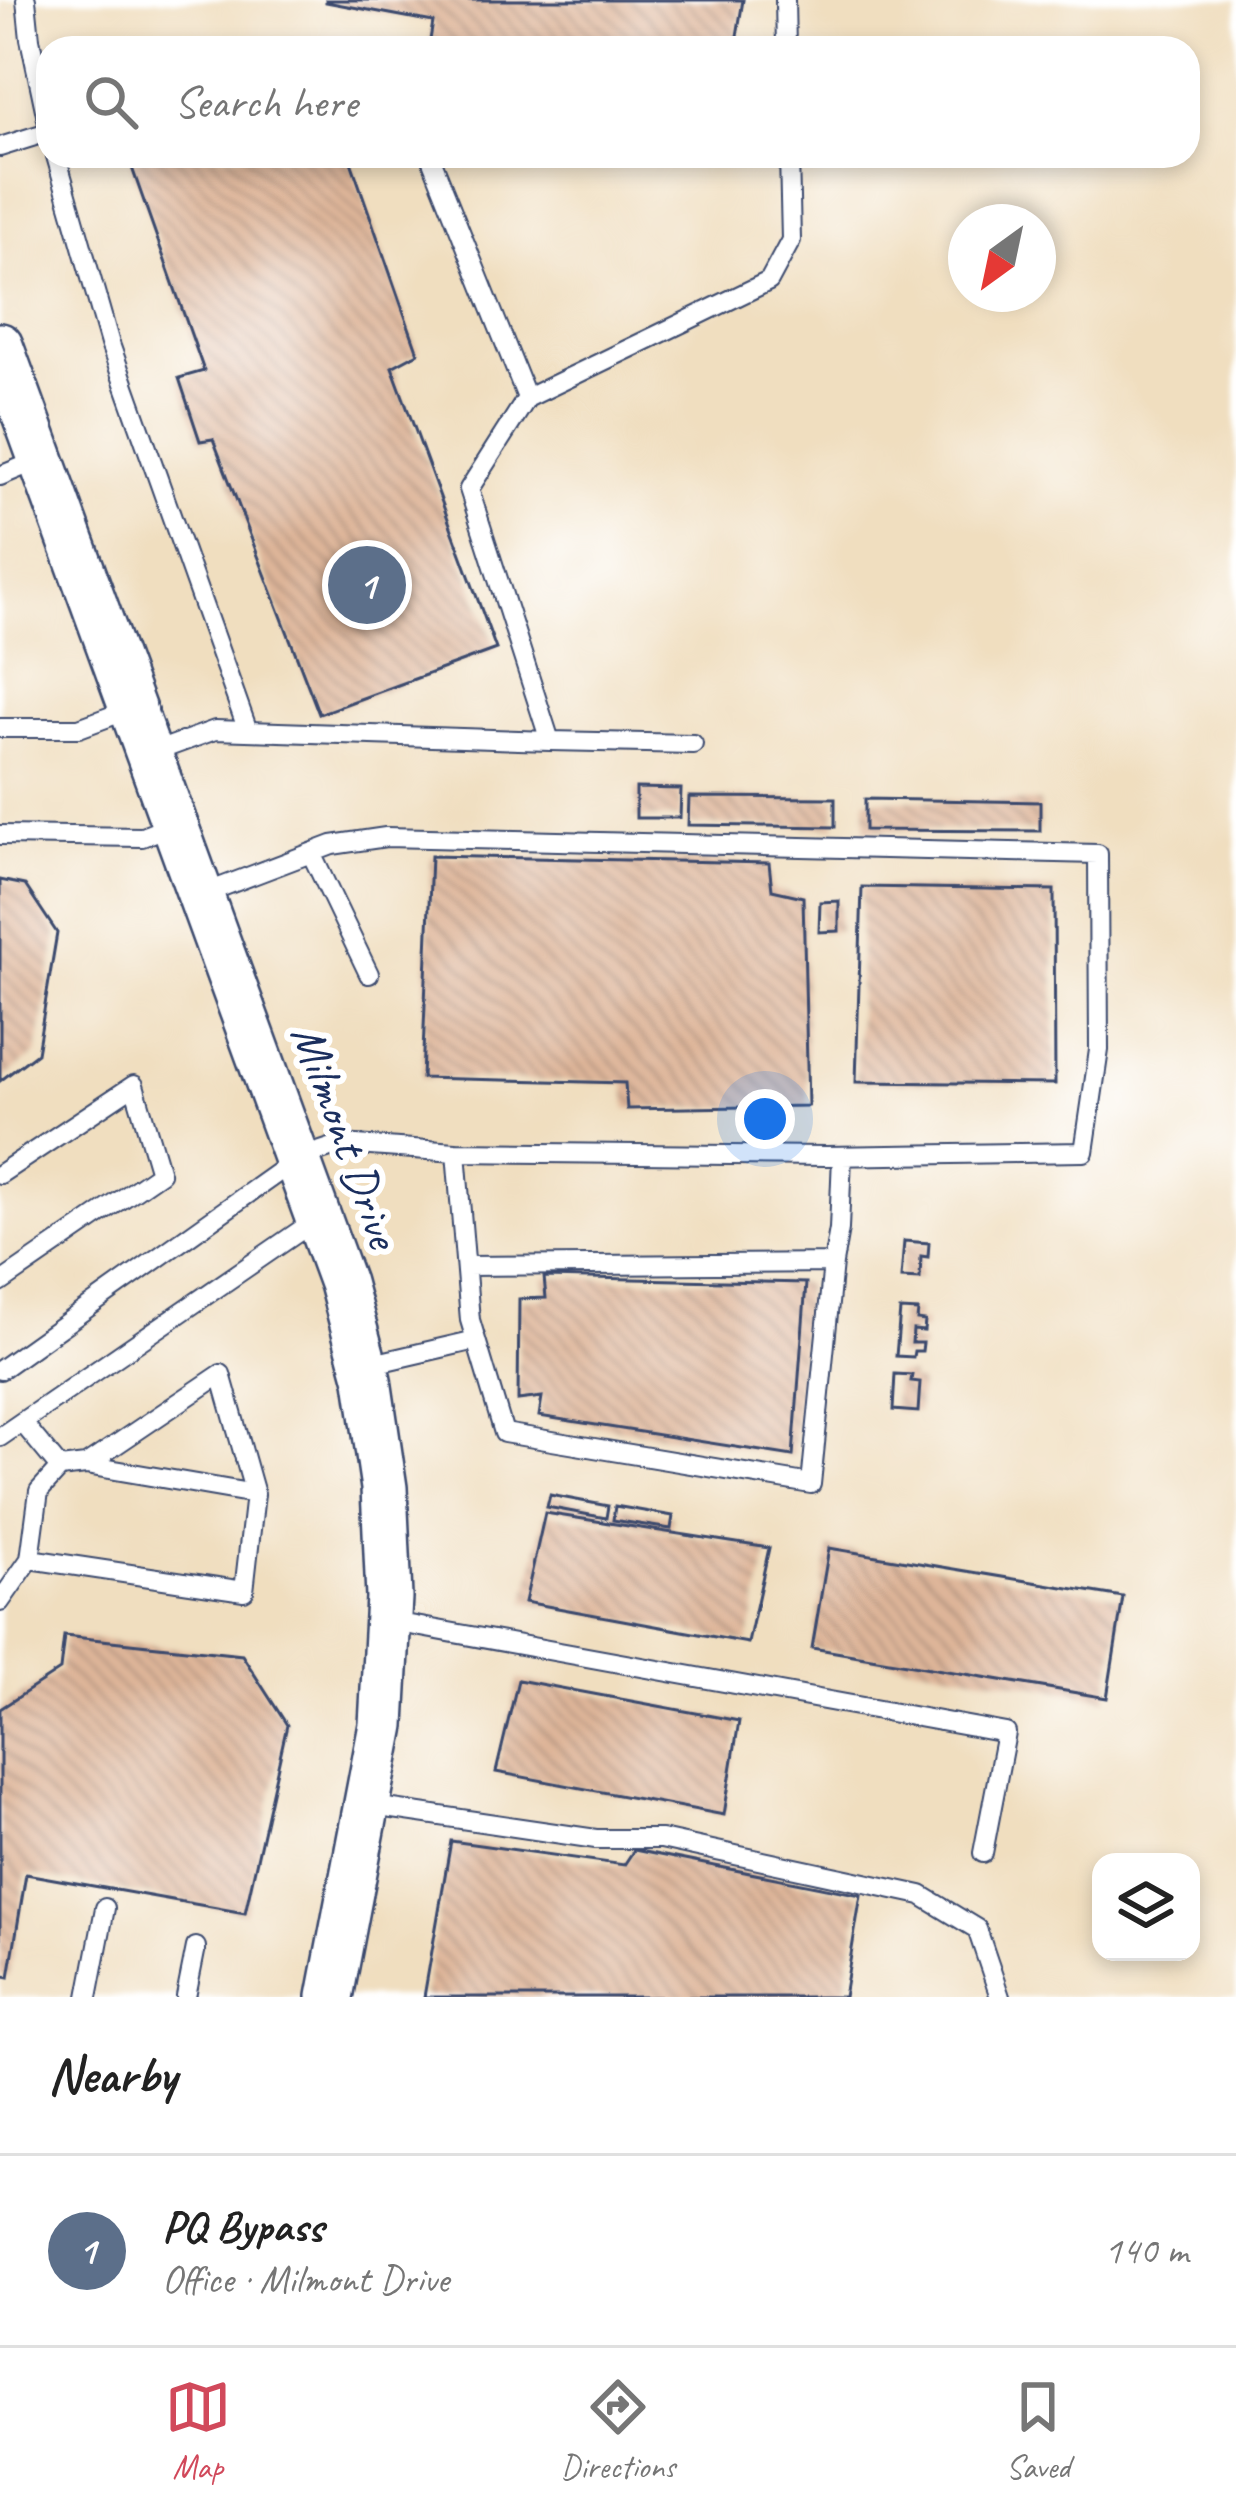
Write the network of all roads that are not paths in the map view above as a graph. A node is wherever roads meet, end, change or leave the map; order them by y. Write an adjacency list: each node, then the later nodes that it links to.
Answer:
1 (26, 0): 4 (lane)
2 (785, 0): 3 (lane)
3 (786, 36)
4 (36, 69)
5 (36, 133): 6 (lane)
6 (0, 147)
7 (59, 168): 15 (lane)
8 (435, 168): 11 (lane)
9 (789, 168): 11 (lane)
10 (0, 346): 12 (street, Milmont Drive)
11 (527, 398): 16 (lane)
12 (21, 467): 13 (street, Milmont Drive)
13 (132, 708): 14 (lane); 18 (street, Milmont Drive)
14 (0, 728)
15 (248, 731): 16 (lane); 18 (lane)
16 (550, 741): 17 (lane)
17 (694, 744)
18 (149, 754): 19 (street, Milmont Drive)
19 (175, 825): 20 (lane); 22 (street, Milmont Drive)
20 (0, 835)
21 (310, 853): 22 (lane); 23 (lane); 25 (lane)
22 (201, 896): 26 (street, Milmont Drive)
23 (369, 974)
24 (456, 1152): 25 (lane); 26 (lane); 30 (lane)
25 (842, 1156): 29 (lane)
26 (297, 1159): 28 (street, Milmont Drive); 34 (lane)
27 (0, 1174): 31 (lane)
28 (318, 1218): 33 (street, Milmont Drive); 35 (lane)
29 (833, 1263): 30 (lane); 32 (lane)
30 (466, 1266): 32 (lane)
31 (0, 1283)
32 (476, 1340): 33 (lane)
33 (364, 1366): 42 (street, Milmont Drive)
34 (0, 1370)
35 (22, 1422): 36 (lane); 38 (lane)
36 (0, 1437)
37 (86, 1465): 38 (lane); 39 (lane); 39 (lane)
38 (60, 1468): 40 (lane)
39 (255, 1494): 40 (lane)
40 (30, 1559): 41 (lane)
41 (0, 1602)
42 (388, 1621): 43 (street, Milmont Drive); 44 (lane)
43 (366, 1805): 49 (street, Milmont Drive); 50 (lane)
44 (982, 1853)
45 (105, 1908): 47 (lane)
46 (196, 1947): 48 (lane)
47 (88, 1997)
48 (186, 1997)
49 (330, 1997)
50 (1000, 1997)

